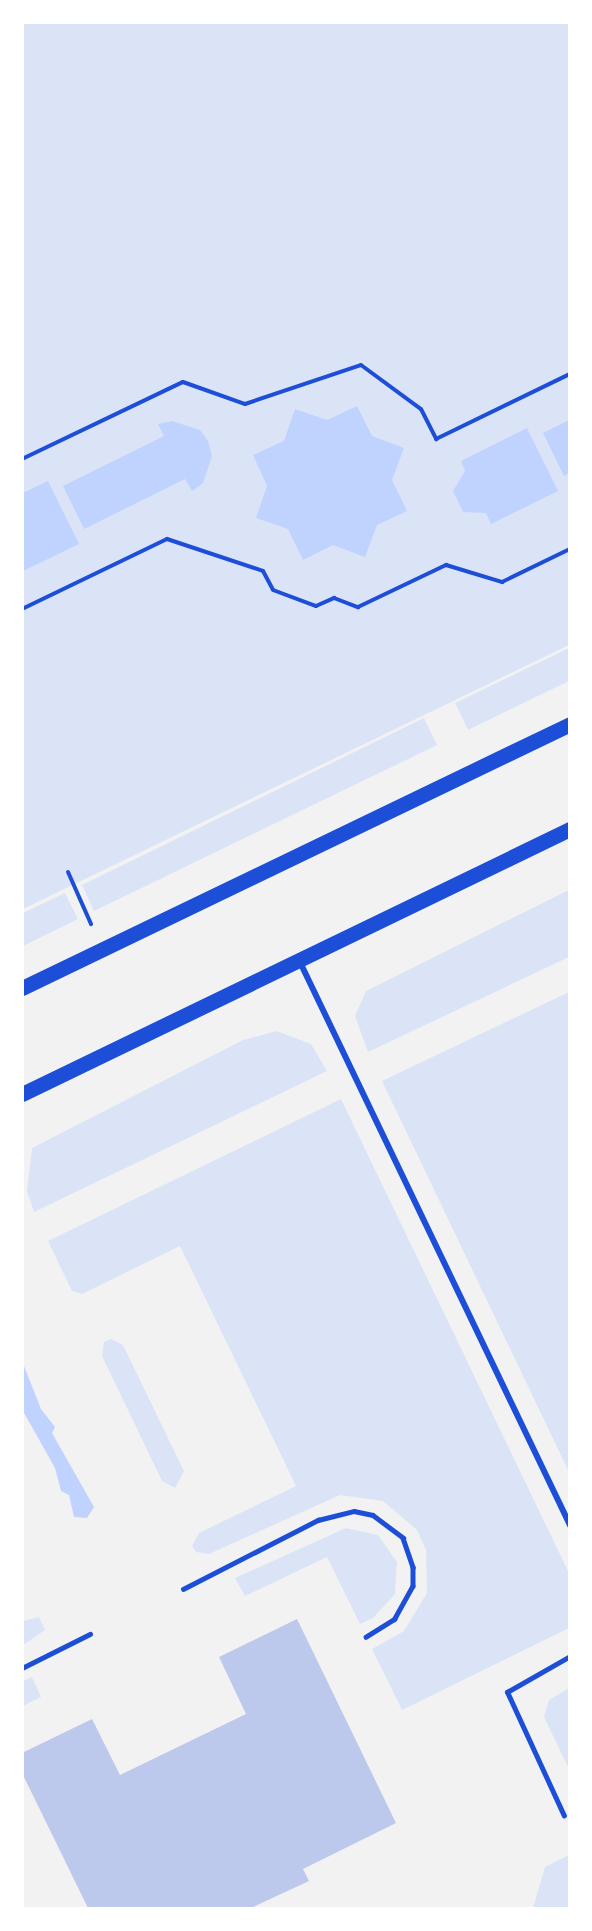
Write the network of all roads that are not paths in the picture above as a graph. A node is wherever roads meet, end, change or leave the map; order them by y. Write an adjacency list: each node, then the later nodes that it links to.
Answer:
1 (570, 724): 4 (main road)
2 (570, 829): 3 (main road)
3 (299, 959): 5 (main road); 6 (street)
4 (22, 988)
5 (22, 1094)
6 (570, 1525)
7 (183, 1589): 9 (lane)
8 (90, 1634): 11 (lane)
9 (366, 1637)
10 (570, 1656): 12 (lane)
11 (22, 1668)
12 (564, 1816)

